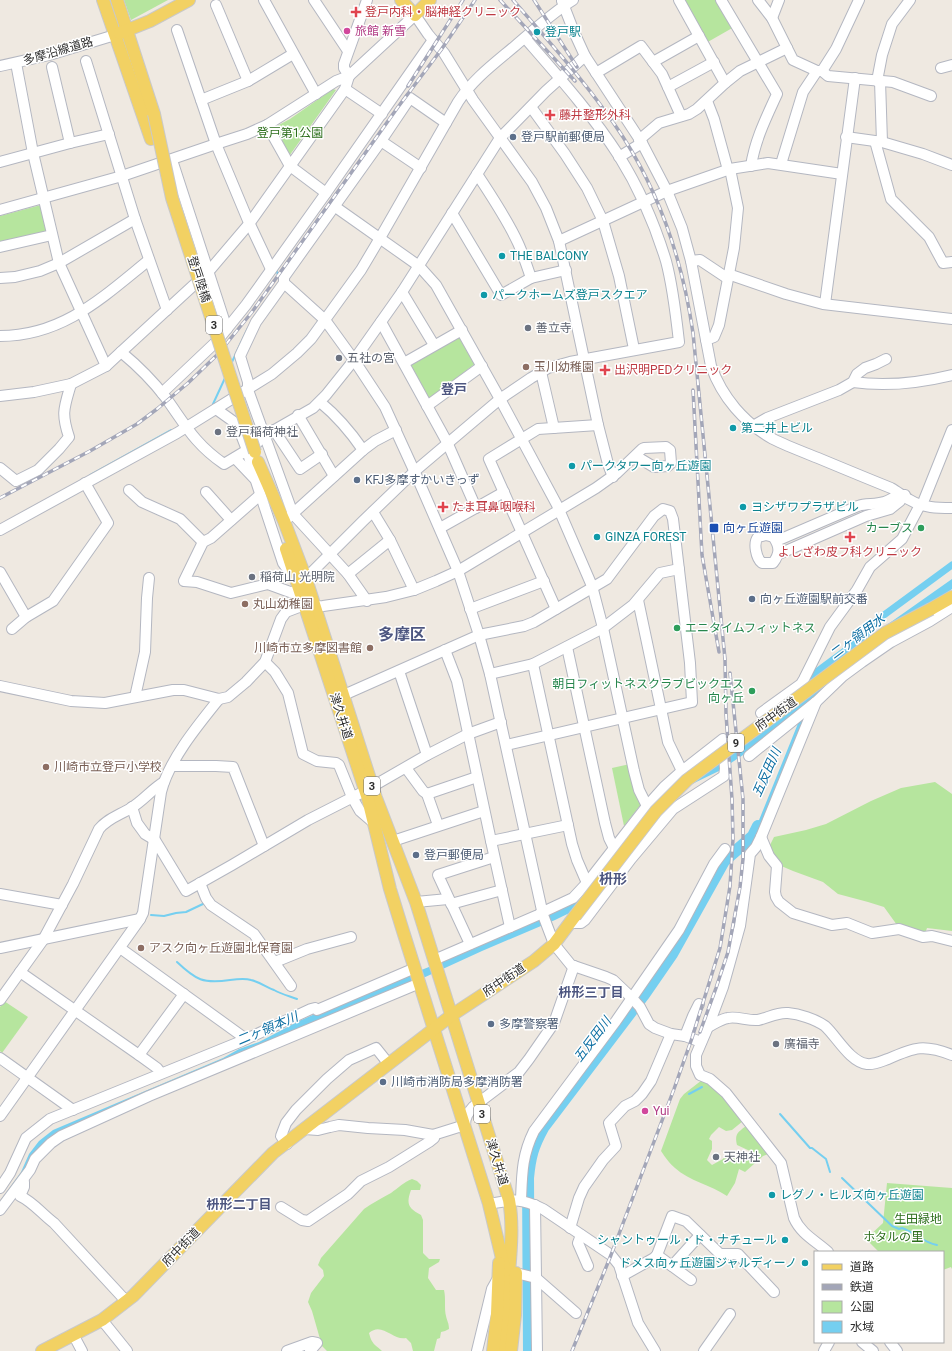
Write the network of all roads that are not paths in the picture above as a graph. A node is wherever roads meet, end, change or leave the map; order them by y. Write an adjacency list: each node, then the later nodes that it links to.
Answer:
1 (103, 0): 20 (main road, 3)
2 (117, 0): 19 (main road, 3)
3 (189, 0): 19 (main road)
4 (264, 0): 28 (street)
5 (314, 0): 27 (street)
6 (367, 0): 27 (street)
7 (401, 0): 17 (main road)
8 (430, 0): 17 (main road)
9 (679, 0): 22 (street)
10 (721, 0): 33 (street)
11 (758, 0): 18 (street)
12 (779, 0): 18 (street)
13 (859, 0): 39 (street)
14 (906, 1): 45 (street)
15 (566, 2): 23 (street); 29 (street)
16 (216, 5): 44 (street)
17 (415, 15): 24 (street); 41 (street)
18 (772, 18): 26 (street)
19 (125, 26): 20 (main road); 25 (main road, 3)
20 (113, 30): 25 (main road, 3); 34 (street, 多摩沿線道路)
21 (177, 30): 52 (street)
22 (699, 36): 31 (street); 32 (street)
23 (525, 38): 42 (street); 49 (street)
24 (433, 40): 49 (street); 55 (street)
25 (126, 48): 155 (main road, 登戸陸橋 / 3, bridge)
26 (787, 48): 33 (street); 39 (street)
27 (348, 51): 41 (street)
28 (293, 54): 44 (street); 50 (street)
29 (585, 56): 40 (street); 42 (street)
30 (86, 61): 59 (street)
31 (653, 62): 40 (street); 47 (street)
32 (714, 62): 46 (street); 47 (street)
33 (758, 62): 46 (street); 75 (street)
34 (16, 63): 36 (street, 多摩沿線道路); 67 (street)
35 (952, 65): 38 (street)
36 (0, 66)
37 (52, 67): 65 (street)
38 (941, 68)
39 (820, 71): 43 (street); 71 (street)
40 (596, 73): 64 (street)
41 (350, 76): 48 (street); 50 (street)
42 (561, 78): 54 (street); 68 (street)
43 (855, 78): 45 (street); 60 (street)
44 (248, 81): 52 (street)
45 (879, 81): 51 (street); 63 (street)
46 (725, 83): 53 (street)
47 (668, 87): 56 (street)
48 (345, 89): 55 (street); 74 (street)
49 (467, 90): 57 (street); 61 (street)
50 (316, 94): 58 (street)
51 (931, 96)
52 (201, 100): 66 (street)
53 (707, 101): 56 (street); 77 (street)
54 (531, 107): 61 (street); 89 (street)
55 (382, 114): 82 (street)
56 (681, 116): 64 (street)
57 (446, 123): 62 (street); 76 (street)
58 (267, 125): 66 (street); 74 (street)
59 (109, 134): 65 (street); 80 (street)
60 (846, 136): 63 (street); 79 (street)
61 (500, 138): 78 (street); 93 (street)
62 (381, 141): 76 (street); 85 (street)
63 (878, 141): 73 (street); 97 (street)
64 (640, 142): 68 (street); 81 (street)
65 (70, 143): 67 (street)
66 (216, 144): 69 (street); 90 (street)
67 (33, 153): 70 (street); 83 (street)
68 (619, 157): 84 (street)
69 (172, 160): 72 (street); 102 (street)
70 (0, 162)
71 (781, 164): 75 (street); 79 (street)
72 (157, 165): 80 (street); 106 (street)
73 (952, 165)
74 (290, 166): 82 (street); 90 (street)
75 (751, 166): 77 (street)
76 (420, 168): 92 (street)
77 (729, 169): 81 (street); 103 (street)
78 (477, 174): 87 (street); 105 (street)
79 (842, 174): 109 (street)
80 (122, 176): 83 (street); 88 (street)
81 (667, 191): 84 (street); 96 (street)
82 (326, 194): 99 (street)
83 (44, 197): 86 (street); 91 (street)
84 (643, 202): 89 (street); 121 (street)
85 (334, 206): 92 (street); 107 (street)
86 (0, 210)
87 (452, 213): 100 (street); 105 (street)
88 (135, 219): 95 (street); 98 (street)
89 (603, 221): 93 (street); 121 (street)
90 (250, 224): 99 (street); 102 (street)
91 (52, 235): 94 (street); 98 (street)
92 (380, 238): 100 (street); 113 (street)
93 (559, 241): 101 (street)
94 (0, 247)
95 (149, 260): 110 (street); 111 (street)
96 (692, 261): 103 (street); 118 (street)
97 (952, 262)
98 (59, 263): 104 (street); 111 (street)
99 (273, 266): 115 (street)
100 (419, 266): 108 (street); 116 (street)
101 (566, 270): 105 (street); 123 (street)
102 (209, 271): 106 (street); 115 (street)
103 (728, 276): 109 (street); 118 (street)
104 (0, 278)
105 (531, 278)
106 (198, 280): 110 (street); 119 (street)
107 (284, 283): 113 (street); 134 (street)
108 (402, 292): 114 (street); 120 (street)
109 (825, 304): 112 (street)
110 (167, 310): 122 (street)
111 (81, 313): 117 (street); 127 (street)
112 (952, 319)
113 (325, 320): 125 (street); 134 (street)
114 (381, 322): 125 (street); 126 (street)
115 (227, 329): 119 (street)
116 (462, 330): 120 (street); 128 (street)
117 (0, 336)
118 (706, 340): 144 (street)
119 (217, 341): 135 (street)
120 (434, 345): 126 (street)
121 (634, 349): 123 (street)
122 (122, 352): 127 (street); 135 (street)
123 (584, 359): 129 (street); 143 (street)
124 (886, 359): 132 (street)
125 (354, 360): 139 (street); 148 (street)
126 (404, 363): 140 (street)
127 (106, 366): 133 (street)
128 (482, 366): 138 (street); 140 (street)
129 (541, 372): 138 (street); 146 (street)
130 (228, 373): 136 (street)
131 (952, 375): 132 (street)
132 (853, 382): 144 (street)
133 (70, 384): 137 (street); 158 (street)
134 (248, 390): 136 (street); 150 (street)
135 (162, 394): 145 (street)
136 (238, 395): 141 (street)
137 (0, 396)
138 (500, 399): 151 (street); 152 (street)
139 (320, 402): 142 (street); 153 (street)
140 (427, 406): 152 (street)
141 (216, 408): 145 (street); 155 (street)
142 (298, 415): 147 (street); 154 (street)
143 (598, 425): 146 (street); 161 (street)
144 (753, 426): 167 (street)
145 (186, 427): 156 (street); 163 (street)
146 (554, 428): 151 (street)
147 (274, 430): 150 (street); 154 (street)
148 (396, 430): 153 (street); 159 (street)
149 (952, 430): 169 (street)
150 (264, 436): 155 (street); 175 (street)
151 (522, 439): 166 (street); 173 (street)
152 (447, 442): 159 (street); 171 (street)
153 (362, 450): 160 (street)
154 (322, 454): 160 (street)
155 (253, 455): 156 (street); 162 (street); 175 (main road, 津久井道 / 3); 192 (main road, 津久井道 / 3)
156 (235, 458): 162 (street)
157 (631, 460): 161 (street)
158 (0, 468)
159 (415, 471): 174 (street); 177 (street)
160 (334, 476): 175 (street)
161 (612, 477): 173 (street)
162 (255, 478): 168 (street)
163 (85, 483): 178 (street); 204 (street)
164 (129, 490): 183 (street)
165 (206, 492): 176 (street)
166 (504, 492): 171 (street); 179 (street)
167 (903, 494): 169 (street); 180 (street); 184 (street)
168 (260, 495): 176 (street); 192 (street)
169 (922, 502): 170 (street); 172 (street); 222 (street)
170 (952, 502)
171 (476, 508): 177 (street)
172 (952, 508)
173 (560, 510): 179 (street); 194 (street)
174 (373, 512): 182 (street); 185 (street)
175 (288, 518): 185 (street); 192 (main road, 津久井道 / 3)
176 (231, 520): 183 (street)
177 (440, 528): 188 (street)
178 (0, 530)
179 (522, 533): 188 (street); 193 (street)
180 (786, 537): 181 (street); 184 (street)
181 (774, 538): 186 (street); 186 (street)
182 (390, 540): 190 (street); 195 (street)
183 (203, 542): 192 (street)
184 (791, 549): 186 (street)
185 (330, 554): 190 (street); 192 (street)
186 (779, 554)
187 (679, 569): 194 (street); 199 (street); 219 (street)
188 (458, 571): 195 (street); 202 (street)
189 (0, 572): 196 (street)
190 (348, 574): 198 (street)
191 (149, 578): 215 (street)
192 (300, 579): 200 (main road, 津久井道 / 3)
193 (544, 582): 202 (street); 203 (street)
194 (592, 586): 203 (street); 205 (street)
195 (414, 590): 198 (street)
196 (5, 591): 204 (street)
197 (952, 597): 261 (main road, 府中街道 / 9, bridge)
198 (368, 600): 200 (street)
199 (638, 600): 205 (street); 219 (street)
200 (310, 607): 210 (street); 216 (main road, 津久井道 / 3)
201 (952, 607): 218 (street)
202 (470, 609): 207 (street)
203 (556, 609): 207 (street)
204 (26, 617): 206 (street)
205 (603, 628): 208 (street); 220 (street)
206 (12, 629)
207 (479, 635): 209 (street); 213 (street)
208 (567, 647): 211 (street); 223 (street)
209 (445, 650): 212 (street); 224 (street)
210 (265, 662): 217 (street); 236 (street)
211 (533, 664): 213 (street); 225 (street)
212 (399, 670): 216 (street); 227 (street)
213 (490, 674): 221 (street)
214 (0, 686): 215 (street)
215 (135, 697): 217 (street)
216 (340, 697): 234 (main road, 津久井道 / 3)
217 (219, 699): 229 (street)
218 (814, 704): 222 (street); 244 (street)
219 (661, 709): 220 (street); 231 (street)
220 (623, 718): 223 (street); 237 (street)
221 (501, 722): 224 (street); 226 (street)
222 (788, 723): 228 (street)
223 (584, 727): 225 (street); 249 (street)
224 (468, 734): 227 (street); 232 (street)
225 (548, 735): 226 (street); 241 (street)
226 (506, 745): 243 (street)
227 (428, 755): 230 (street)
228 (750, 756)
229 (172, 766): 233 (street); 248 (street)
230 (406, 768): 234 (street); 235 (street)
231 (682, 771): 237 (street); 261 (street)
232 (477, 777): 235 (street); 239 (street)
233 (164, 782): 238 (street); 245 (street)
234 (369, 789): 236 (street); 240 (main road, 津久井道 / 3); 246 (main road, 津久井道 / 3)
235 (427, 794): 242 (street)
236 (352, 797): 240 (street); 248 (street)
237 (647, 806): 249 (street)
238 (132, 807): 245 (street); 258 (street)
239 (484, 811): 242 (street); 247 (street)
240 (375, 824): 274 (main road, 津久井道 / 3)
241 (568, 825): 243 (street); 253 (street)
242 (438, 826): 246 (street)
243 (525, 834): 247 (street); 259 (street)
244 (761, 837): 265 (street); 282 (street)
245 (155, 840): 252 (street); 260 (street)
246 (393, 841): 257 (main road, 津久井道 / 3)
247 (491, 841): 251 (street)
248 (264, 846): 252 (street)
249 (614, 848): 253 (street)
250 (725, 849): 278 (street)
251 (494, 856): 254 (street); 256 (street)
252 (200, 883): 271 (street)
253 (587, 883): 259 (street)
254 (502, 890): 256 (street); 262 (street)
255 (0, 894): 258 (street)
256 (450, 901): 257 (street); 266 (street)
257 (416, 902): 270 (main road, 津久井道 / 3)
258 (62, 905): 264 (street)
259 (543, 913): 262 (street); 267 (street)
260 (140, 919): 264 (street); 269 (street)
261 (572, 920): 267 (main road, 府中街道 / 9)
262 (510, 927): 266 (street)
263 (351, 937): 271 (street)
264 (43, 940): 268 (street); 273 (street)
265 (952, 941)
266 (470, 944): 270 (street)
267 (554, 944): 272 (street); 281 (main road, 府中街道 / 9)
268 (0, 948)
269 (120, 948): 276 (street); 280 (street)
270 (435, 961): 274 (main road); 281 (main road, 津久井道 / 3)
271 (275, 962): 275 (street)
272 (574, 966): 278 (street); 294 (street)
273 (20, 972): 277 (street); 280 (street)
274 (416, 973): 283 (main road, 津久井道 / 3); 286 (street); 301 (street)
275 (291, 986)
276 (184, 994): 286 (street); 289 (street)
277 (0, 1000)
278 (635, 1002): 284 (street); 303 (street)
279 (699, 1004): 285 (street)
280 (76, 1010): 289 (street); 293 (street)
281 (452, 1015): 283 (main road, 府中街道 / 9); 294 (main road, 津久井道 / 3)
282 (708, 1027): 287 (street); 288 (street)
283 (434, 1028): 291 (main road, 府中街道 / 9); 297 (main road, 津久井道 / 3)
284 (671, 1034): 285 (street); 308 (street)
285 (685, 1036): 287 (street)
286 (246, 1040): 292 (street)
287 (701, 1042): 312 (street)
288 (952, 1054)
289 (139, 1055): 292 (street)
290 (0, 1058): 293 (street)
291 (388, 1063): 298 (main road, 府中街道 / 9); 300 (street)
292 (161, 1073): 295 (street)
293 (28, 1078): 295 (street); 296 (street)
294 (479, 1102): 297 (street); 303 (main road, 津久井道 / 3)
295 (74, 1110): 302 (street)
296 (0, 1116)
297 (465, 1125): 299 (street); 304 (main road, 津久井道 / 3)
298 (305, 1129): 299 (street); 300 (main road, 府中街道 / 9)
299 (433, 1135): 305 (street)
300 (287, 1144): 322 (main road, 府中街道 / 9)
301 (24, 1178): 306 (street); 322 (street)
302 (0, 1187)
303 (524, 1202): 304 (street); 307 (main road, 津久井道 / 3); 308 (street); 317 (street)
304 (489, 1204): 311 (main road, 津久井道 / 3)
305 (282, 1207)
306 (0, 1210)
307 (512, 1212): 317 (main road, 3); 320 (main road, 津久井道 / 3)
308 (570, 1228): 309 (street)
309 (581, 1235): 314 (street); 318 (street)
310 (700, 1235): 313 (street); 315 (street); 321 (street)
311 (497, 1240): 316 (main road, 3); 320 (main road, 津久井道 / 3)
312 (827, 1251)
313 (657, 1255): 315 (street); 318 (street)
314 (588, 1266)
315 (672, 1266): 319 (street)
316 (500, 1275): 333 (street); 334 (main road, 3)
317 (528, 1276): 323 (street); 334 (main road, 3); 335 (street)
318 (622, 1276): 336 (street)
319 (691, 1280)
320 (508, 1286): 334 (main road, 津久井道 / 3)
321 (774, 1292)
322 (126, 1301): 325 (main road, 府中街道 / 9)
323 (576, 1313)
324 (730, 1314): 337 (street)
325 (102, 1320): 326 (main road, 府中街道 / 9); 330 (street)
326 (74, 1336): 328 (main road, 府中街道 / 9); 329 (street)
327 (863, 1343): 338 (street)
328 (42, 1351)
329 (82, 1351)
330 (127, 1351)
331 (287, 1351): 332 (street)
332 (310, 1351)
333 (477, 1351)
334 (502, 1351)
335 (537, 1351)
336 (655, 1351)
337 (704, 1351)
338 (873, 1351)

